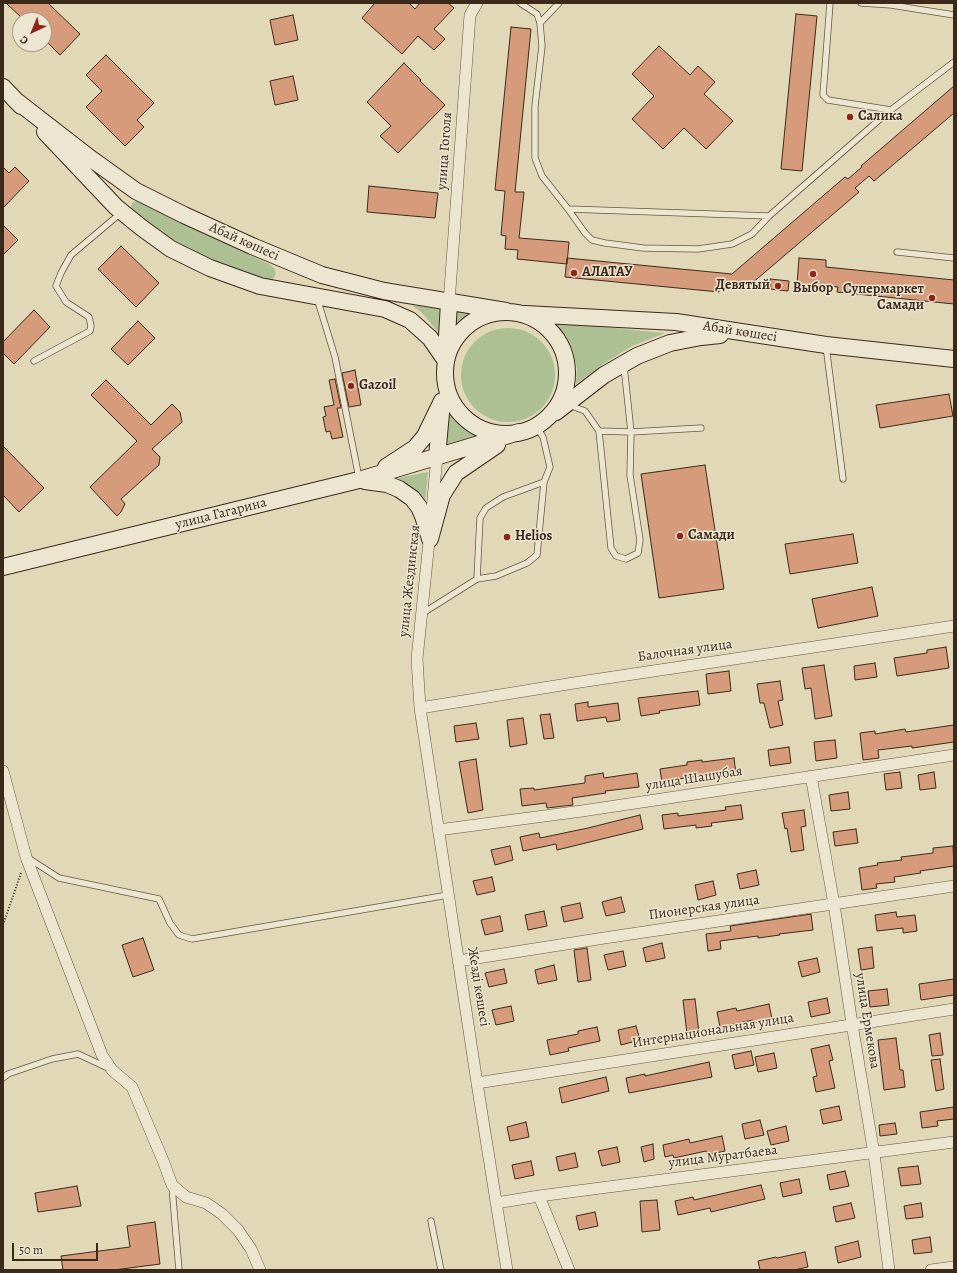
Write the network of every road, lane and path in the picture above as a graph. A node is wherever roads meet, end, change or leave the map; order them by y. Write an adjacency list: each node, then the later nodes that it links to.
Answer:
1 (477, 3): 19 (street, улица Гоголя)
2 (520, 3): 8 (lane)
3 (559, 3): 8 (lane)
4 (828, 3): 5 (lane); 12 (lane)
5 (836, 3)
6 (861, 3): 7 (lane)
7 (954, 15)
8 (540, 23): 13 (lane)
9 (954, 62): 12 (lane)
10 (3, 87): 11 (main road, Абай көшесі)
11 (14, 99): 14 (main road, Абай көшесі); 19 (main road, Абай көшесі)
12 (891, 110): 15 (lane)
13 (568, 208): 15 (lane); 15 (lane)
14 (122, 212): 18 (main road, Абай көшесі); 25 (lane)
15 (769, 216)
16 (897, 252): 17 (lane)
17 (954, 258)
18 (316, 296): 27 (main road, Абай көшесі); 37 (lane)
19 (448, 303): 20 (main road, Абай көшесі); 27 (main road)
20 (506, 311): 21 (main road); 27 (main road)
21 (525, 314): 22 (main road, Абай көшесі); 30 (main road)
22 (741, 333): 23 (main road, Абай көшесі); 26 (main road)
23 (826, 346): 24 (main road, Абай көшесі); 36 (lane)
24 (954, 359)
25 (34, 361)
26 (624, 363): 29 (main road); 34 (lane)
27 (446, 367): 28 (main road); 33 (main road)
28 (442, 401): 35 (main road); 37 (main road)
29 (566, 404): 30 (main road); 32 (lane)
30 (542, 422): 33 (main road); 38 (lane)
31 (701, 428): 34 (lane)
32 (599, 430): 34 (lane); 34 (lane)
33 (519, 432): 35 (main road, улица Гагарина); 39 (main road)
34 (631, 432)
35 (437, 457): 37 (main road, улица Гагарина); 39 (street, улица Жездинская)
36 (843, 479)
37 (359, 480): 39 (main road); 40 (main road, улица Гагарина)
38 (544, 482): 41 (lane); 41 (lane)
39 (430, 539): 42 (street, улица Жездинская)
40 (3, 567)
41 (477, 579): 42 (lane)
42 (422, 613): 44 (street, улица Жездинская)
43 (954, 626): 44 (street, Балочная улица)
44 (420, 708): 48 (street, Жезді көшесі)
45 (954, 755): 47 (street, улица Шашубая)
46 (3, 771): 49 (street)
47 (811, 776): 48 (street, улица Шашубая); 52 (street, улица Ермекова)
48 (438, 830): 51 (street, Жезді көшесі)
49 (26, 857): 51 (lane); 53 (path); 57 (street)
50 (954, 886): 52 (street, Пионерская улица)
51 (448, 895): 54 (street, Жезді көшесі)
52 (834, 904): 54 (street, Пионерская улица); 56 (street, улица Ермекова)
53 (3, 925)
54 (458, 961): 59 (street, Жезді көшесі)
55 (954, 1009): 56 (street, Интернациональная улица)
56 (852, 1024): 59 (street, Интернациональная улица); 61 (street, улица Ермекова)
57 (112, 1070): 58 (lane); 62 (street)
58 (3, 1078)
59 (477, 1083): 64 (street, Жезді көшесі)
60 (954, 1142): 61 (street, улица Муратбаева)
61 (874, 1154): 63 (street, улица Муратбаева); 72 (street, улица Ермекова)
62 (172, 1185): 67 (lane); 68 (street)
63 (539, 1196): 64 (street, улица Муратбаева); 71 (street)
64 (496, 1203): 70 (street, Жезді көшесі)
65 (431, 1221): 69 (lane)
66 (954, 1267): 73 (street)
67 (179, 1270)
68 (260, 1270)
69 (441, 1270)
70 (507, 1270)
71 (568, 1270)
72 (889, 1270)
73 (931, 1270)

